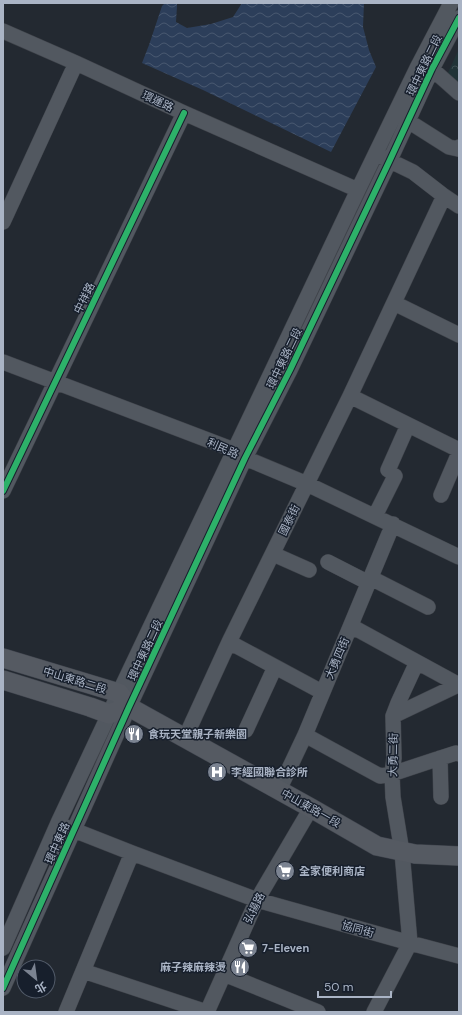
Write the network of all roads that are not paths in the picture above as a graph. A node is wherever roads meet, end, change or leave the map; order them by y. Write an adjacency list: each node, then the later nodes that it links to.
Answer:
1 (451, 3): 5 (street, 環中東路二段)
2 (459, 18): 6 (street, 環中東路二段)
3 (3, 31): 4 (street, 環運路)
4 (76, 63): 8 (street, 環運路); 16 (street)
5 (417, 68): 6 (street); 11 (street, 環中東路二段)
6 (432, 69): 7 (street); 9 (street, 環中東路二段)
7 (459, 93)
8 (184, 113): 13 (street, 環運路); 20 (street, 中祥路)
9 (408, 122): 10 (street); 12 (street, 環中東路二段)
10 (459, 147)
11 (376, 154): 12 (street); 13 (street, 環中東路二段)
12 (390, 162): 14 (street); 24 (street, 環中東路二段)
13 (358, 190): 24 (street, 環中東路二段)
14 (444, 196): 15 (street); 17 (street, 國泰街)
15 (459, 206)
16 (3, 222)
17 (394, 303): 18 (street); 21 (street, 國泰街)
18 (459, 334)
19 (3, 362): 20 (street, 利民路)
20 (55, 382): 24 (street, 利民路); 27 (street, 中祥路)
21 (350, 396): 22 (street); 26 (street, 國泰街)
22 (408, 425): 23 (street); 29 (street)
23 (459, 450)
24 (239, 454): 26 (street, 利民路); 45 (street, 環中東路二段)
25 (459, 454): 28 (street)
26 (307, 484): 29 (street, 利民路); 31 (street, 國泰街)
27 (3, 491)
28 (441, 495)
29 (375, 516): 30 (street, 利民路)
30 (393, 524): 32 (street, 利民路); 35 (street, 大勇四街)
31 (273, 554): 34 (street); 38 (street, 國泰街)
32 (459, 557)
33 (328, 562): 35 (street)
34 (309, 570)
35 (370, 581): 36 (street); 37 (street, 大勇四街)
36 (428, 607)
37 (351, 626): 40 (street); 44 (street, 大勇四街)
38 (229, 642): 41 (street); 50 (street, 國泰街)
39 (3, 658): 45 (main road, 中山東路二段)
40 (417, 662): 43 (street); 47 (street, 大勇二街)
41 (275, 667): 44 (street); 48 (street)
42 (3, 680): 46 (main road, 中山東路二段)
43 (459, 685): 47 (street)
44 (322, 692): 49 (street, 大勇四街)
45 (124, 700): 46 (main road); 50 (main road, 中山東路一段); 58 (street, 環中東路)
46 (109, 714): 57 (street, 環中東路)
47 (393, 716): 53 (street, 大勇二街)
48 (246, 730)
49 (305, 735): 53 (street); 54 (street, 大勇四街)
50 (185, 738): 54 (main road, 中山東路一段)
51 (459, 754): 52 (street)
52 (440, 758): 53 (street); 55 (street)
53 (392, 774): 59 (street, 大勇二街)
54 (279, 790): 56 (main road, 中山東路一段)
55 (441, 797)
56 (311, 808): 59 (main road, 中山東路一段); 62 (street, 弘揚路)
57 (58, 823): 58 (street, 協同街); 64 (street, 環中東路)
58 (74, 830): 60 (street, 協同街); 68 (street, 環中東路)
59 (402, 852): 61 (main road, 中山東路一段); 63 (street, 大勇二街)
60 (132, 854): 62 (street, 協同街); 66 (street)
61 (459, 856)
62 (257, 900): 63 (street, 協同街); 67 (street, 弘揚路)
63 (410, 944): 65 (street, 協同街); 72 (street)
64 (3, 948)
65 (459, 956)
66 (83, 971): 69 (street); 70 (street)
67 (224, 974): 70 (street, 弘揚路); 71 (street)
68 (3, 988)
69 (66, 1012)
70 (207, 1012)
71 (318, 1012)
72 (374, 1012)

